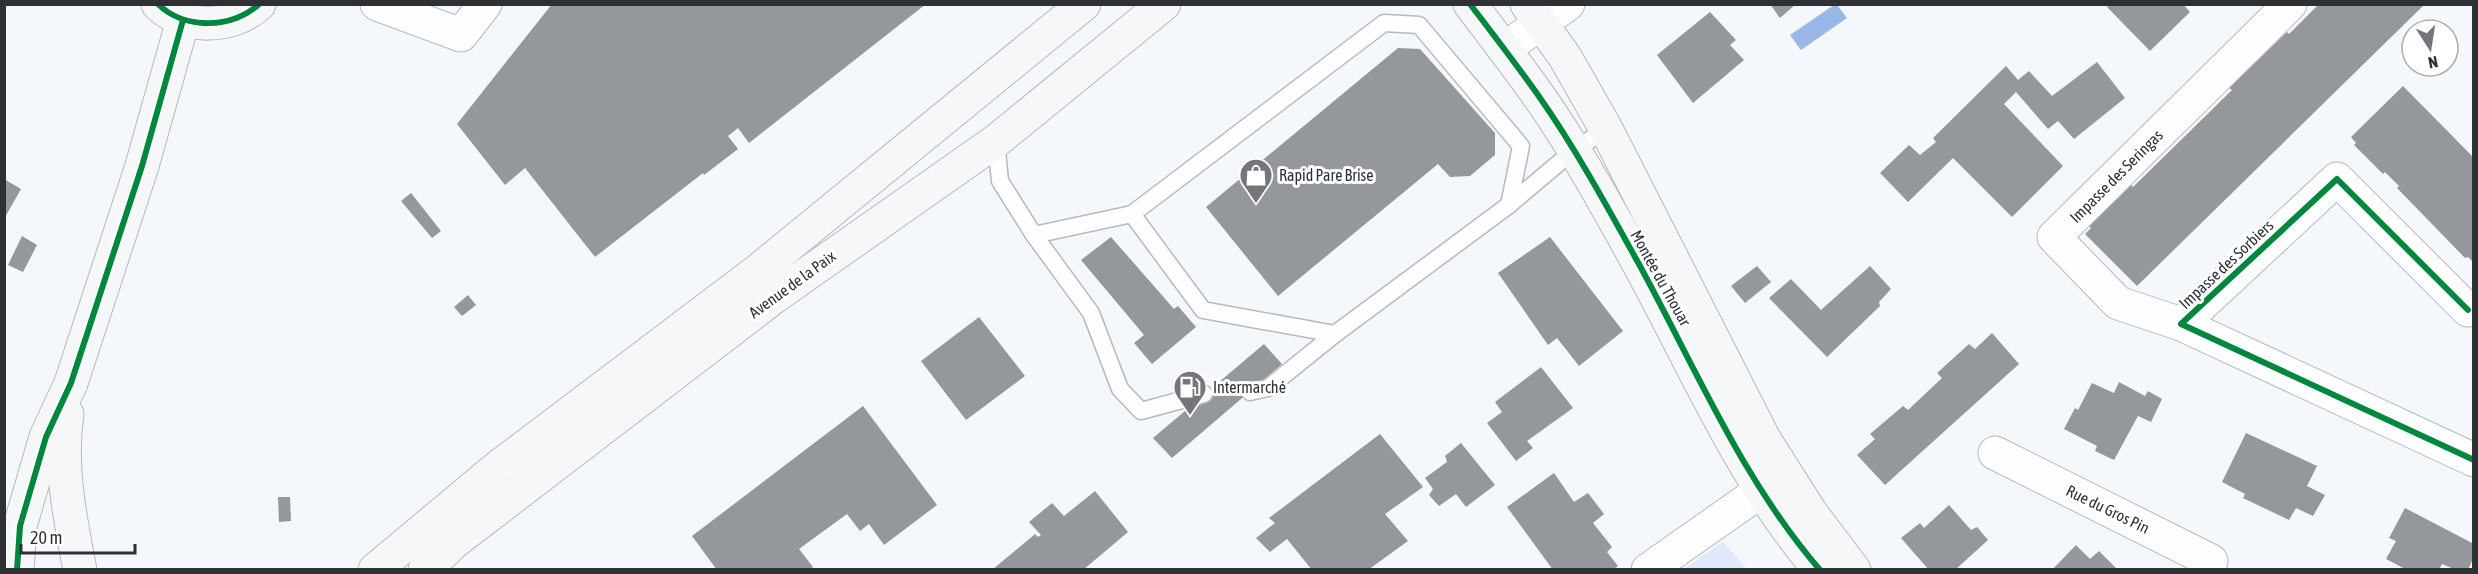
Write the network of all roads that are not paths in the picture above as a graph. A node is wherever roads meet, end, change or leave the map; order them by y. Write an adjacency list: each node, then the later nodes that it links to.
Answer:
1 (259, 4): 9 (street)
2 (377, 4): 3 (street)
3 (485, 4)
4 (1084, 4): 26 (street, Avenue de la Paix)
5 (1164, 4): 12 (street, Avenue de la Paix)
6 (1470, 4): 10 (street, Montée du Thouar)
7 (2290, 4): 18 (street, Impasse des Seringas)
8 (1546, 10): 10 (street); 11 (street, Montée du Thouar)
9 (170, 12): 20 (street)
10 (1504, 49): 13 (street, Montée du Thouar)
11 (1606, 129): 13 (lane); 35 (street, Montée du Thouar)
12 (996, 141): 16 (lane); 32 (street, Avenue de la Paix)
13 (1573, 151): 14 (lane); 25 (street, Montée du Thouar)
14 (1509, 205): 15 (lane); 19 (lane)
15 (1132, 214): 16 (lane); 19 (lane)
16 (1035, 235): 22 (lane)
17 (2468, 310): 18 (street, Impasse des Sorbiers)
18 (2181, 324): 24 (street, Impasse des Sorbiers)
19 (1335, 334): 21 (lane)
20 (71, 383): 28 (street); 29 (street)
21 (1250, 392)
22 (1204, 394)
23 (1995, 453): 27 (street, Rue du Gros Pin)
24 (2474, 460)
25 (1762, 490): 33 (street); 34 (street, Montée du Thouar)
26 (425, 528): 30 (street); 31 (street, Avenue de la Paix)
27 (2215, 567)
28 (81, 568)
29 (17, 570)
30 (356, 570)
31 (375, 570)
32 (425, 570)
33 (1648, 570)
34 (1820, 570)
35 (1854, 570)

